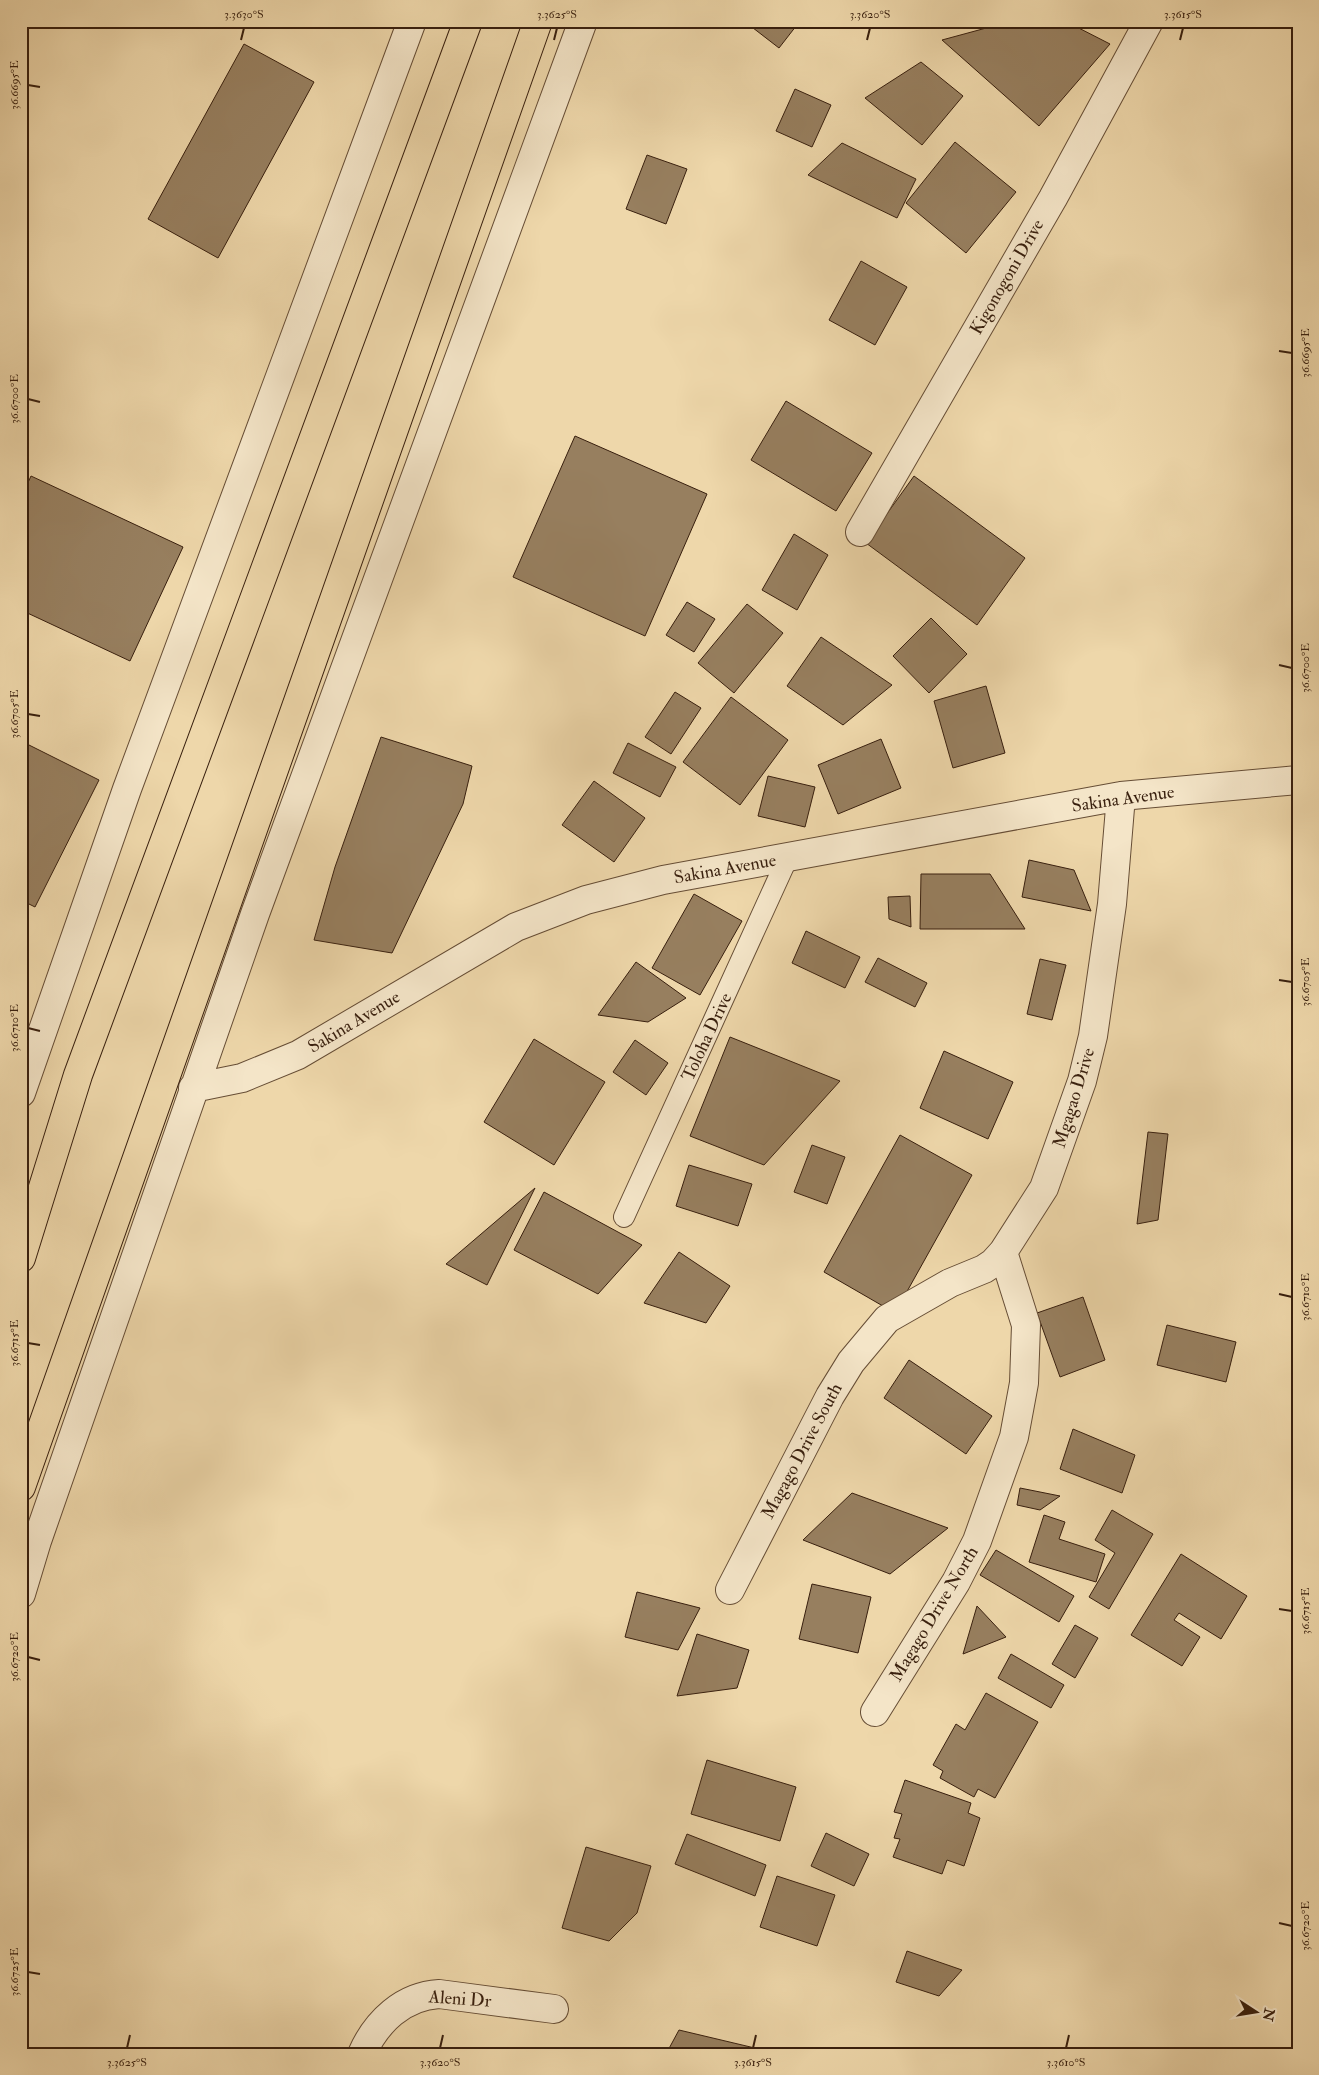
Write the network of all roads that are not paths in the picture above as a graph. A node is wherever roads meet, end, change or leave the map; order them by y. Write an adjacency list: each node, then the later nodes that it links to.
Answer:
1 (412, 21): 10 (street)
2 (468, 21): 15 (highway)
3 (538, 21): 17 (highway)
4 (583, 21): 11 (street)
5 (1150, 21): 6 (street, Kigonogoni Drive)
6 (860, 532)
7 (1298, 780): 8 (street, Sakina Avenue)
8 (1121, 796): 9 (street, Sakina Avenue); 14 (street, Mgagao Drive)
9 (788, 857): 11 (street, Sakina Avenue); 13 (lane, Toloha Drive)
10 (26, 1066): 12 (street)
11 (193, 1088): 19 (street)
12 (21, 1093)
13 (624, 1217)
14 (1003, 1252): 16 (street, Mgagao Drive); 20 (street, Magago Drive North)
15 (21, 1258)
16 (887, 1319): 18 (street, Magago Drive South)
17 (21, 1487)
18 (730, 1590)
19 (21, 1594)
20 (875, 1712)
21 (554, 2009): 22 (street, Aleni Dr)
22 (362, 2054)

